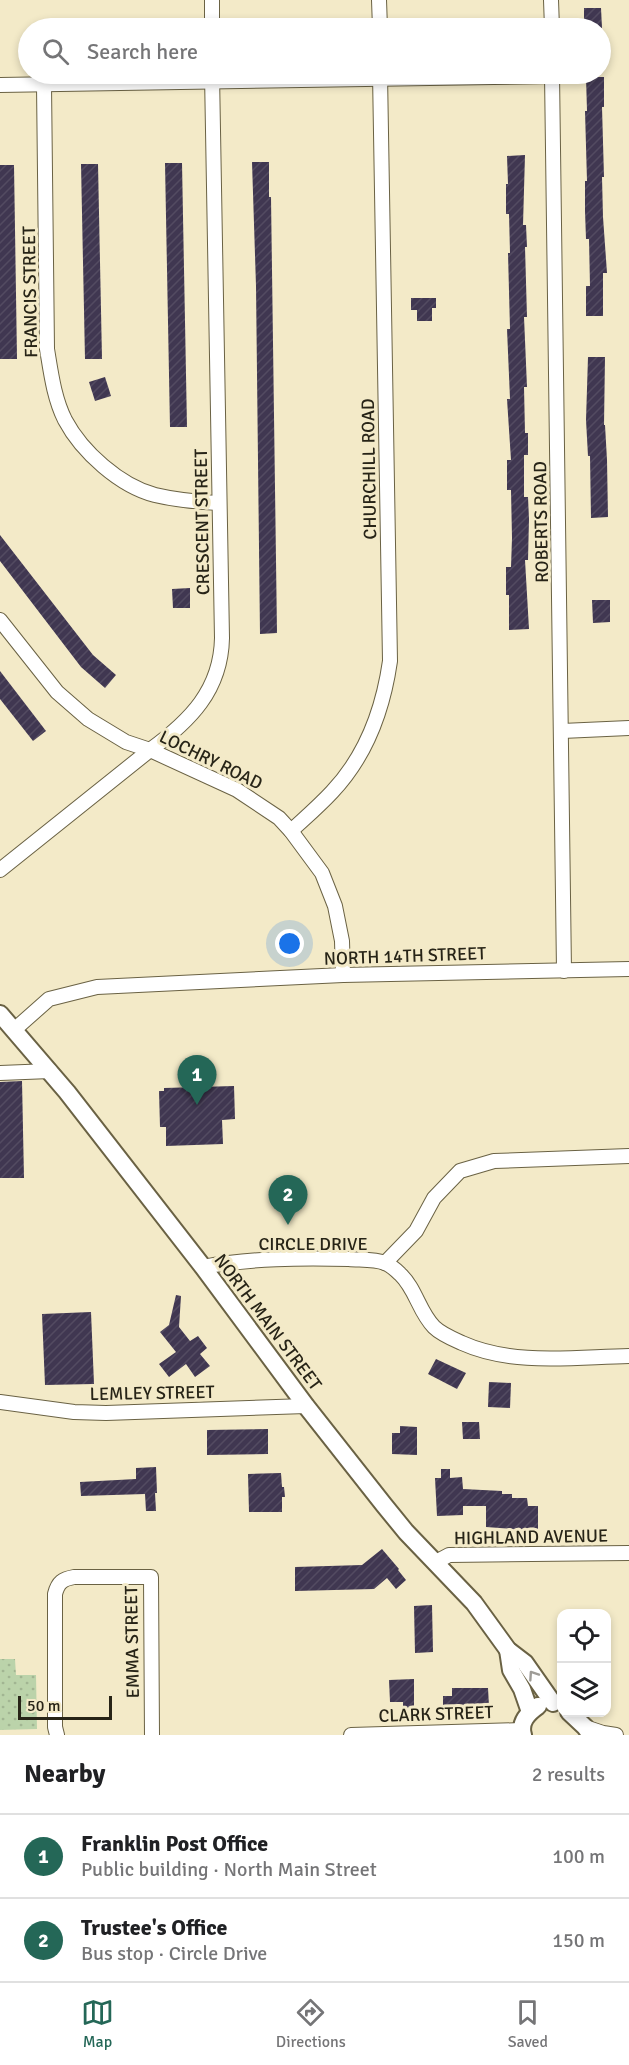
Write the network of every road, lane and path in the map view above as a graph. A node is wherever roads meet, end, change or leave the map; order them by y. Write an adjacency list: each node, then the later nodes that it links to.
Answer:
1 (212, 0): 4 (street)
2 (380, 0): 5 (street)
3 (552, 0): 6 (street)
4 (212, 18)
5 (380, 18)
6 (552, 18)
7 (65, 84): 12 (street)
8 (212, 84): 13 (street, CRESCENT STREET)
9 (380, 84): 18 (street, CHURCHILL ROAD)
10 (552, 84): 16 (street, ROBERTS ROAD)
11 (0, 85): 12 (street)
12 (44, 85): 13 (street, FRANCIS STREET)
13 (219, 503): 17 (street, CRESCENT STREET)
14 (0, 620): 17 (street, LOCHRY ROAD)
15 (629, 728): 16 (street)
16 (562, 731): 21 (street, ROBERTS ROAD)
17 (150, 750): 18 (street, LOCHRY ROAD); 19 (street, CRESCENT STREET)
18 (291, 831): 22 (street, LOCHRY ROAD)
19 (0, 870)
20 (629, 969): 21 (street, NORTH 14TH STREET)
21 (564, 971): 22 (street, NORTH 14TH STREET)
22 (344, 975): 24 (street, NORTH 14TH STREET)
23 (0, 1014): 24 (street, NORTH MAIN STREET)
24 (14, 1030): 25 (street, NORTH MAIN STREET)
25 (50, 1071): 26 (street); 29 (street, NORTH MAIN STREET)
26 (0, 1073)
27 (629, 1155): 28 (street, CIRCLE DRIVE)
28 (385, 1263): 29 (street, CIRCLE DRIVE); 30 (street)
29 (203, 1267): 32 (street, NORTH MAIN STREET)
30 (629, 1356)
31 (0, 1402): 32 (street, LEMLEY STREET)
32 (306, 1406): 34 (street, NORTH MAIN STREET)
33 (629, 1553): 34 (street, HIGHLAND AVENUE)
34 (436, 1562): 35 (street, NORTH MAIN STREET)
35 (508, 1650): 36 (street, NORTH MAIN STREET, one-way to 35); 37 (street, NORTH MAIN STREET)
36 (557, 1706): 37 (street)
37 (530, 1712): 40 (street)
38 (573, 1717): 39 (street)
39 (588, 1731): 44 (street)
40 (522, 1733): 43 (street, CLARK STREET)
41 (57, 1735): 42 (street, EMMA STREET)
42 (152, 1735)
43 (351, 1735)
44 (616, 1735)

